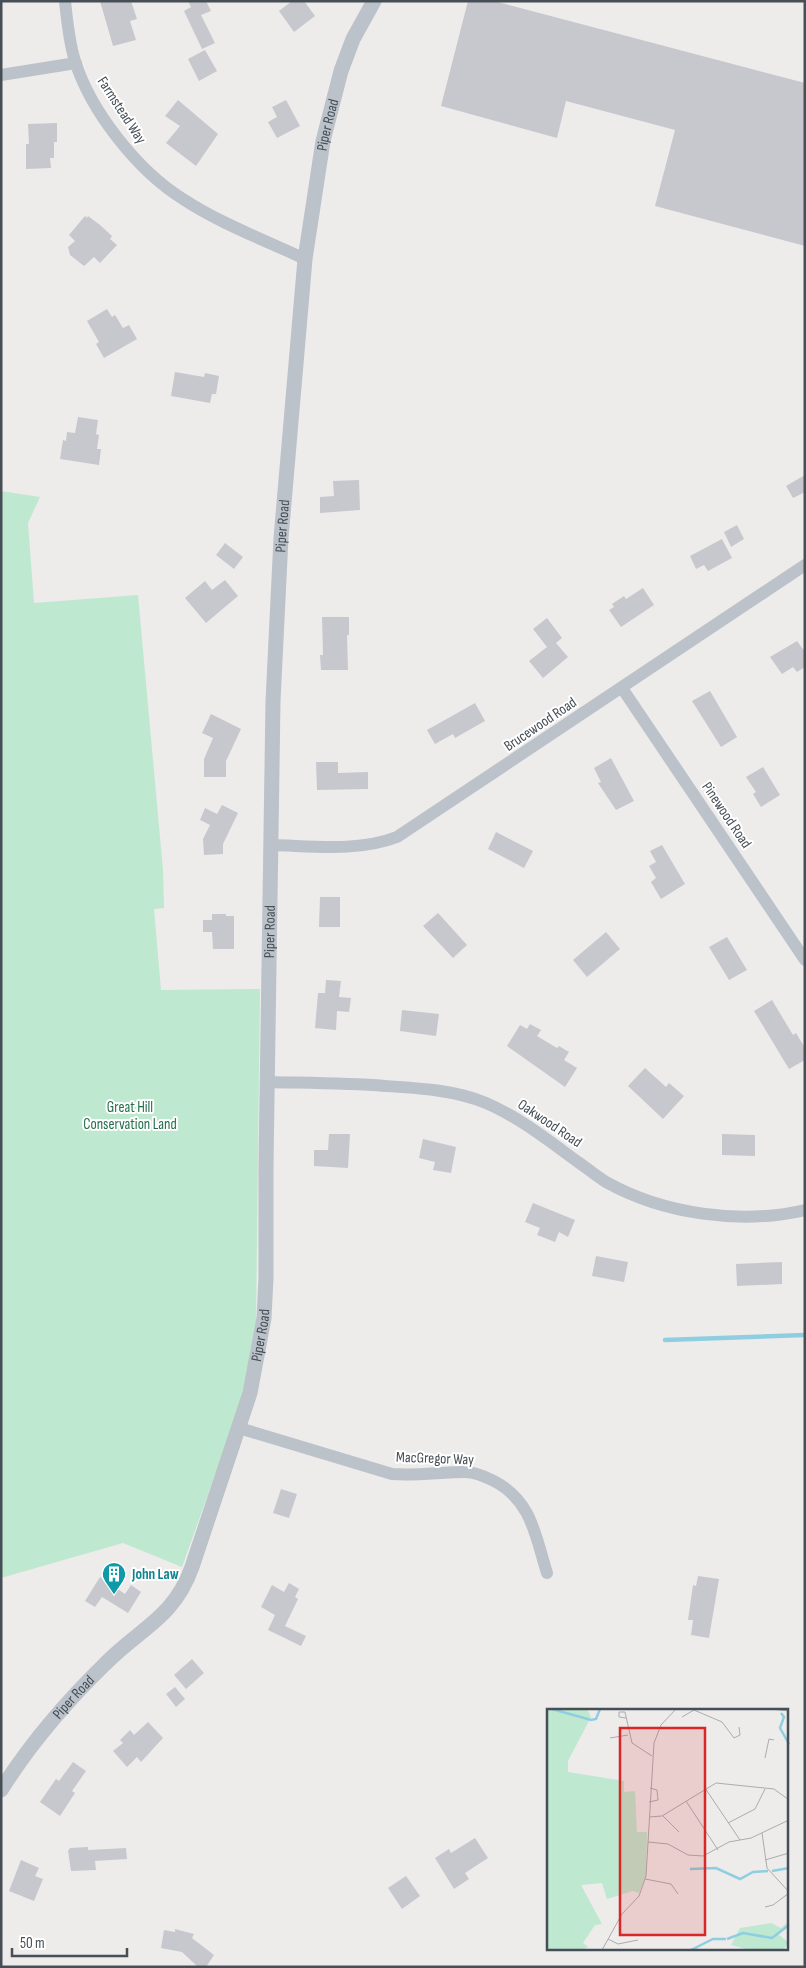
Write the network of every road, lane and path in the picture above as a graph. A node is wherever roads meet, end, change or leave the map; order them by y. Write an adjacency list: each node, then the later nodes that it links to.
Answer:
1 (65, 1): 3 (street, Farmstead Way)
2 (374, 1): 5 (street, Piper Road)
3 (76, 63): 4 (street); 5 (street, Farmstead Way)
4 (1, 75)
5 (305, 260): 8 (street, Piper Road)
6 (805, 565): 7 (street, Brucewood Road)
7 (622, 688): 8 (street, Brucewood Road); 9 (street, Pinewood Road)
8 (272, 845): 10 (street, Piper Road)
9 (805, 960)
10 (268, 1082): 11 (street, Oakwood Road); 12 (street, Piper Road)
11 (805, 1210)
12 (239, 1428): 13 (street, MacGregor Way); 14 (street, Piper Road)
13 (547, 1574)
14 (1, 1790)

